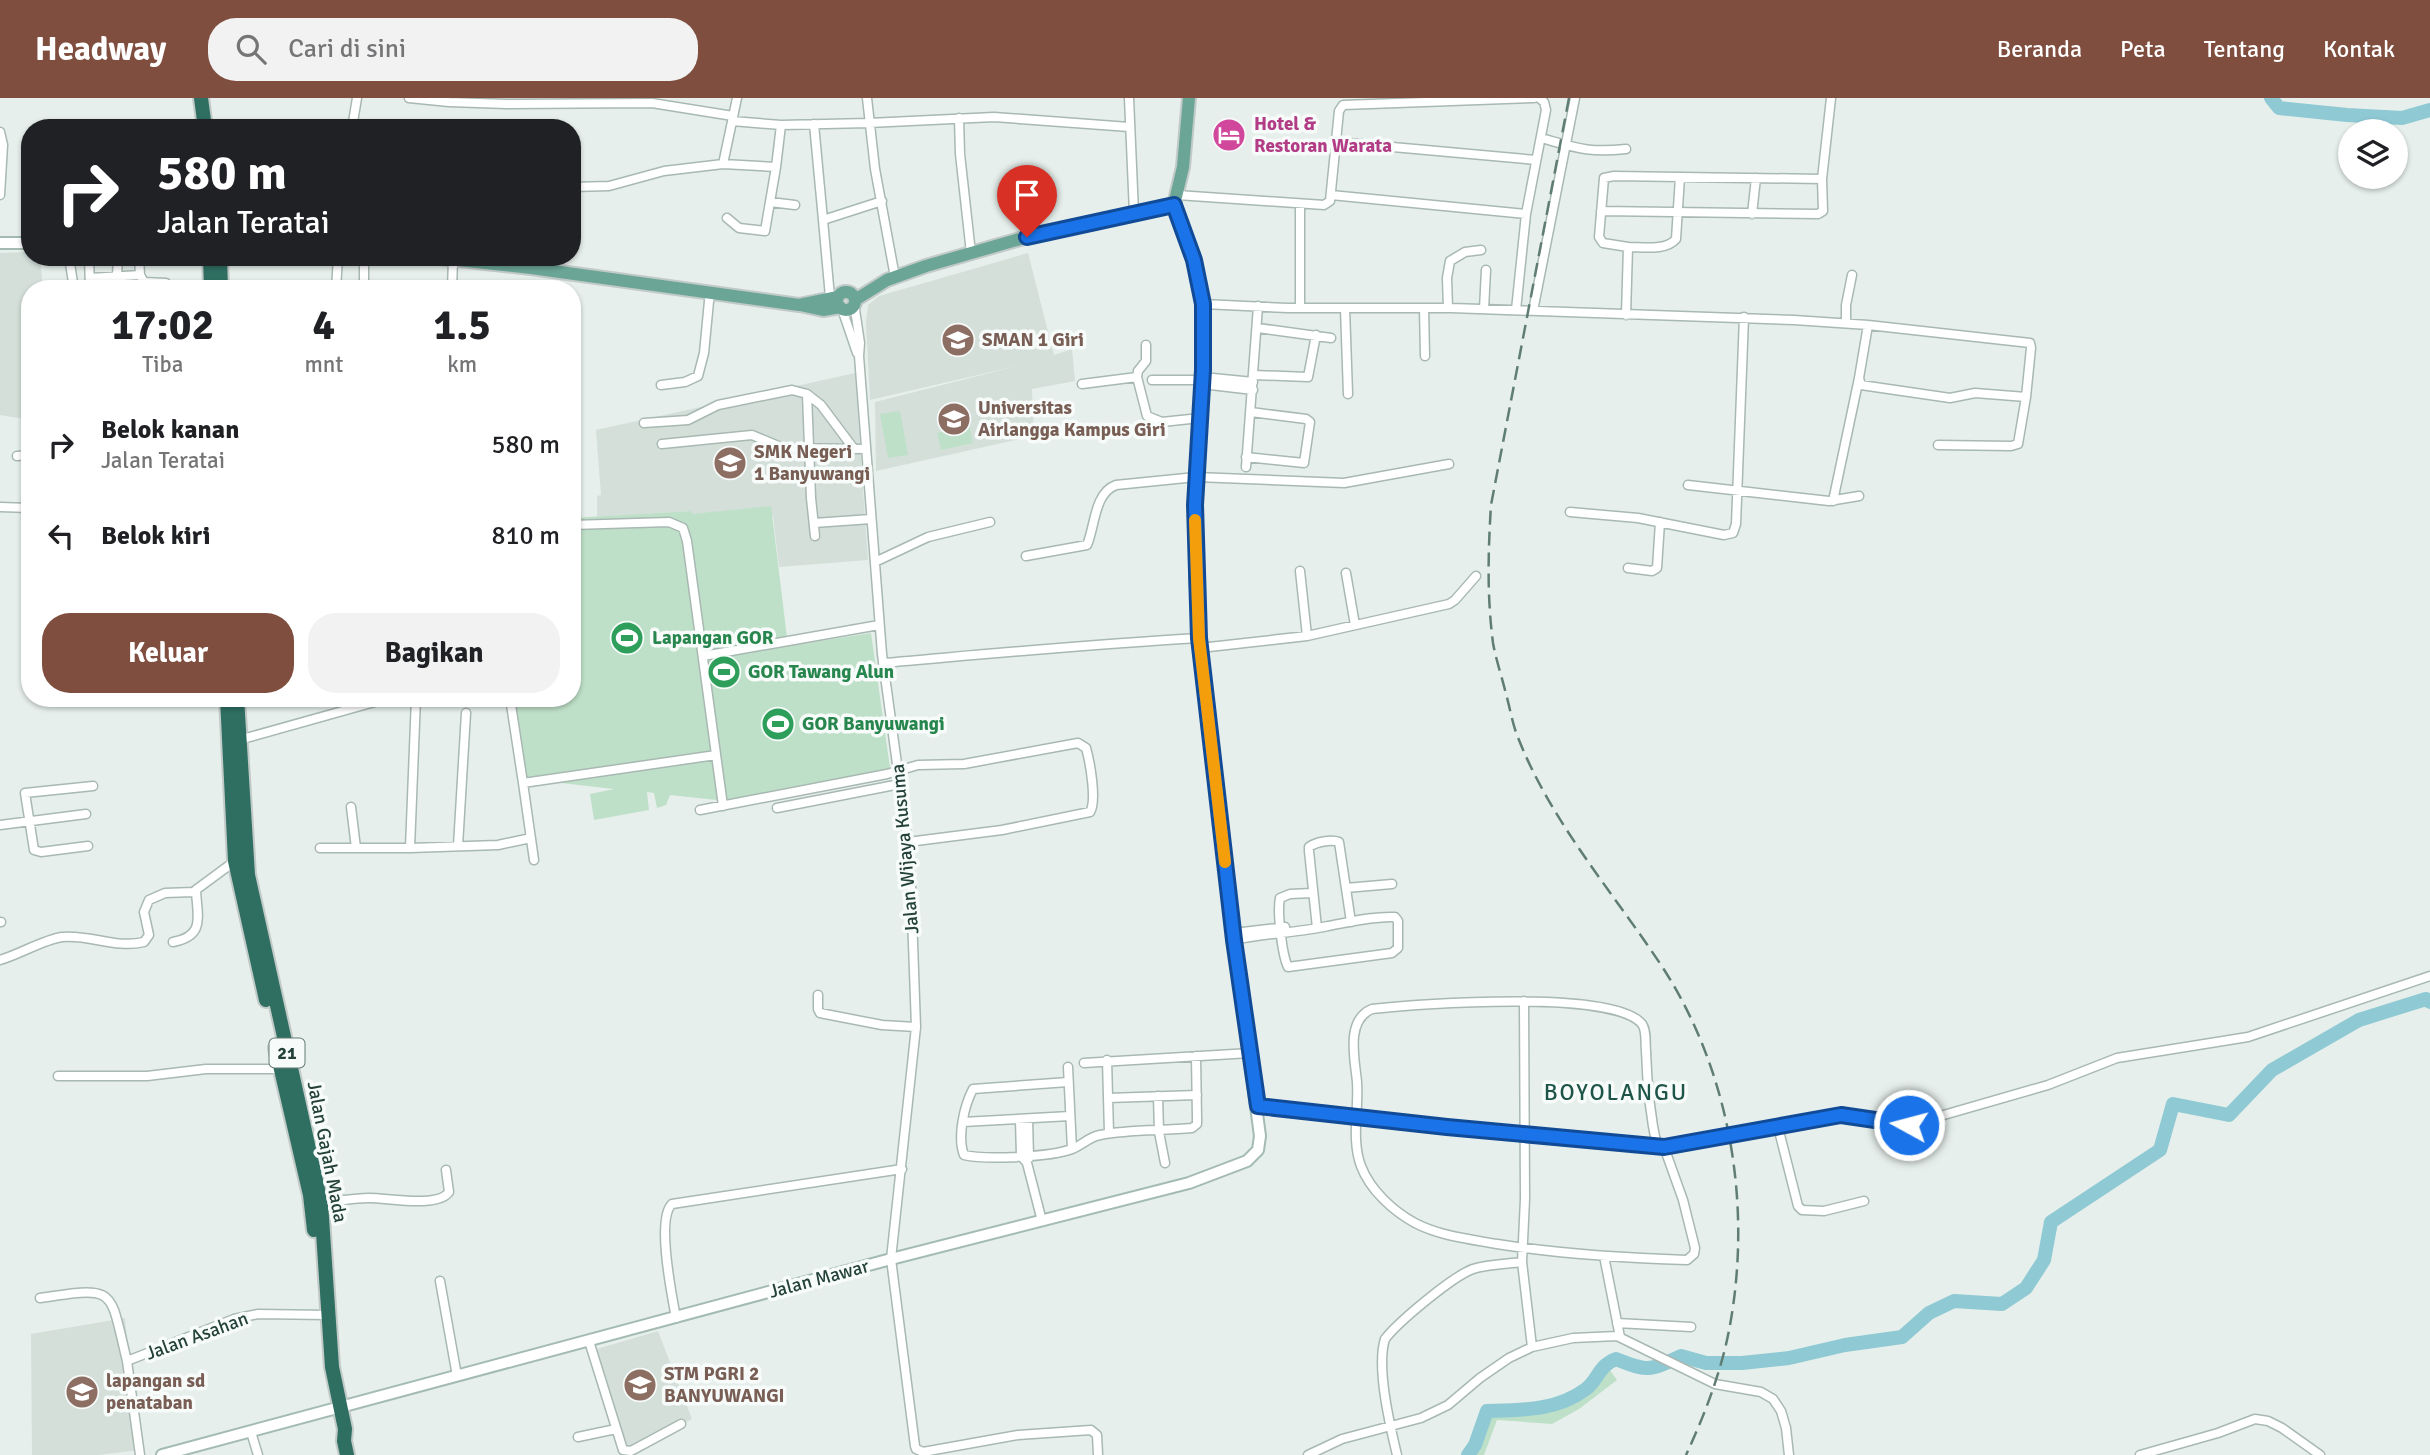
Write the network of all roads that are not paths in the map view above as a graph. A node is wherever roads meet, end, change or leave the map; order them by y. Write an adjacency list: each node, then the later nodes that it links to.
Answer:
1 (357, 98): 16 (street)
2 (409, 98): 12 (street)
3 (737, 98): 12 (street)
4 (867, 98): 17 (street)
5 (1129, 98): 20 (street)
6 (1189, 98): 36 (main road)
7 (1537, 98): 10 (street); 22 (street)
8 (1574, 98): 24 (street)
9 (1831, 98): 32 (street)
10 (1509, 99): 23 (street)
11 (197, 100): 14 (highway); 15 (highway)
12 (732, 118): 19 (street); 27 (street)
13 (958, 118): 17 (street); 20 (street); 52 (street)
14 (196, 119)
15 (202, 119)
16 (354, 119)
17 (869, 123): 18 (street); 37 (street)
18 (814, 124): 19 (street); 47 (street)
19 (782, 125): 28 (street)
20 (1129, 127): 43 (street)
21 (0, 132): 30 (street)
22 (1541, 138): 24 (street); 26 (street)
23 (1337, 142): 26 (street); 35 (street)
24 (1565, 146): 25 (street); 74 (street)
25 (1626, 149)
26 (1536, 160): 44 (street)
27 (723, 164): 28 (street); 33 (street)
28 (776, 167): 38 (street)
29 (1680, 177): 31 (street); 41 (street); 42 (street)
30 (0, 178): 34 (street)
31 (1756, 178): 32 (street); 45 (street)
32 (1822, 179): 45 (street)
33 (581, 187)
34 (0, 195)
35 (1331, 195): 39 (street); 44 (street)
36 (1176, 200): 39 (street); 43 (main road); 66 (street, Jalan Mawar)
37 (882, 201): 47 (street); 62 (street)
38 (771, 202): 40 (street); 46 (street)
39 (1300, 204): 68 (street)
40 (794, 205)
41 (1601, 211): 42 (street); 50 (street)
42 (1678, 212): 45 (street); 50 (street)
43 (1134, 213): 52 (main road)
44 (1526, 214): 73 (street)
45 (1752, 214)
46 (727, 218)
47 (823, 220): 65 (street)
48 (0, 243): 49 (street)
49 (21, 243)
50 (1628, 247): 75 (street)
51 (1481, 250): 71 (street)
52 (971, 253): 62 (main road)
53 (89, 266): 61 (street)
54 (118, 266): 60 (street)
55 (140, 266): 58 (street)
56 (536, 266): 64 (main road)
57 (1486, 270): 72 (street)
58 (140, 275): 60 (street); 63 (street)
59 (1852, 275): 77 (street)
60 (117, 276): 61 (street)
61 (90, 278)
62 (891, 279): 65 (main road)
63 (143, 280)
64 (710, 291): 65 (main road); 91 (street)
65 (844, 301): 83 (street); 83 (street)
66 (1203, 304): 67 (street); 88 (street, Jalan Mawar)
67 (1258, 306): 68 (street); 79 (street)
68 (1300, 307): 69 (street)
69 (1345, 308): 70 (street); 93 (street)
70 (1424, 308): 71 (street); 84 (street)
71 (1448, 308): 72 (street)
72 (1484, 309): 73 (street)
73 (1516, 310): 74 (street)
74 (1533, 311): 75 (street)
75 (1626, 315): 76 (street)
76 (1744, 317): 77 (street); 110 (street)
77 (1846, 323): 78 (street)
78 (1868, 325): 86 (street); 94 (street)
79 (1258, 328): 80 (street); 89 (street)
80 (1316, 335): 81 (street); 89 (street)
81 (1331, 338)
82 (1146, 345): 85 (street)
83 (859, 356): 102 (street, Jalan Wijaya Kusuma)
84 (1425, 356)
85 (1137, 377): 90 (street); 96 (street)
86 (1859, 378): 94 (street); 112 (street)
87 (1152, 380): 88 (street)
88 (1200, 380): 89 (street); 96 (street, Jalan Mawar)
89 (1253, 382): 95 (street)
90 (1082, 384)
91 (661, 385)
92 (807, 394): 97 (street); 100 (street); 101 (street)
93 (1348, 394)
94 (2026, 397): 99 (street)
95 (1251, 412): 105 (street); 105 (street)
96 (1200, 418): 108 (street, Jalan Mawar)
97 (644, 423)
98 (662, 444): 100 (street)
99 (1938, 445)
100 (809, 449): 101 (street); 118 (street)
101 (854, 449): 102 (street)
102 (866, 449): 116 (street, Jalan Wijaya Kusuma)
103 (17, 456): 104 (street)
104 (21, 456)
105 (1246, 457): 107 (street)
106 (1449, 464): 108 (street)
107 (1246, 467)
108 (1196, 477): 122 (street); 131 (street, Jalan Mawar)
109 (1688, 485): 110 (street)
110 (1737, 491): 112 (street); 117 (street)
111 (1859, 496): 112 (street)
112 (1833, 501)
113 (0, 507): 114 (street)
114 (21, 508)
115 (1570, 512): 117 (street)
116 (871, 519): 118 (street); 123 (street, Jalan Wijaya Kusuma)
117 (1660, 522): 124 (street)
118 (814, 523): 121 (street)
119 (990, 523): 123 (street)
120 (581, 525): 132 (street)
121 (815, 537)
122 (1026, 556)
123 (875, 562): 128 (street, Jalan Wijaya Kusuma)
124 (1628, 568)
125 (1300, 571): 130 (street)
126 (1346, 573): 129 (street)
127 (1476, 576): 129 (street)
128 (879, 625): 132 (street); 133 (street, Jalan Wijaya Kusuma)
129 (1355, 625): 130 (street)
130 (1307, 636): 131 (street)
131 (1200, 643): 133 (street); 170 (street, Jalan Mawar)
132 (703, 656): 142 (street)
133 (883, 663): 143 (street, Jalan Wijaya Kusuma)
134 (228, 707): 141 (highway, 21)
135 (236, 707): 141 (highway, Jalan Gajah Mada / 21)
136 (358, 707): 139 (street)
137 (416, 707): 160 (street)
138 (511, 707): 144 (street)
139 (354, 708): 141 (street)
140 (466, 713): 157 (street)
141 (234, 741): 162 (highway, 21); 204 (highway, Jalan Gajah Mada / 21)
142 (716, 755): 144 (street); 147 (street)
143 (898, 771): 145 (street, Jalan Wijaya Kusuma); 147 (street); 155 (street)
144 (523, 783): 154 (street)
145 (900, 784): 149 (street); 155 (street, Jalan Wijaya Kusuma)
146 (93, 786): 152 (street)
147 (723, 806): 150 (street)
148 (351, 807): 159 (street)
149 (777, 808)
150 (700, 810)
151 (86, 814): 152 (street)
152 (29, 821): 153 (street); 156 (street)
153 (0, 825)
154 (531, 838): 157 (street); 161 (street)
155 (908, 842): 176 (street, Jalan Wijaya Kusuma)
156 (89, 846)
157 (458, 846): 160 (street)
158 (320, 848): 159 (street)
159 (356, 848): 160 (street)
160 (410, 848)
161 (534, 860)
162 (234, 861): 165 (street); 182 (highway, 21)
163 (1392, 884): 164 (street)
164 (1346, 888): 166 (street); 167 (street)
165 (196, 890): 171 (street); 172 (street)
166 (1312, 893): 168 (street); 169 (street)
167 (1351, 922): 168 (street); 169 (street)
168 (1316, 925): 169 (street)
169 (1282, 930): 170 (street)
170 (1234, 937): 177 (street, Jalan Mawar)
171 (173, 942)
172 (0, 960)
173 (2430, 976): 193 (street)
174 (818, 995): 176 (street)
175 (1524, 1000): 190 (street); 196 (street); 197 (street)
176 (916, 1027): 201 (street, Jalan Wijaya Kusuma)
177 (1250, 1053): 178 (street); 188 (street, Jalan Mawar)
178 (1196, 1056): 179 (street); 185 (street)
179 (1107, 1060): 180 (street); 187 (street)
180 (1084, 1063)
181 (1068, 1067): 184 (street)
182 (281, 1069): 183 (street); 212 (highway, 21)
183 (58, 1076)
184 (1068, 1082): 189 (street); 192 (street)
185 (1197, 1095): 186 (street); 194 (street)
186 (1158, 1096): 187 (street); 194 (street)
187 (1108, 1098): 195 (street)
188 (1258, 1106): 190 (street); 205 (street, Jalan Mawar)
189 (1070, 1116): 191 (street); 198 (street)
190 (1358, 1118): 196 (street); 206 (street)
191 (1024, 1120): 192 (street); 199 (street)
192 (963, 1122): 199 (street)
193 (1778, 1127): 197 (street); 203 (street)
194 (1159, 1132): 195 (street); 200 (street)
195 (1109, 1133): 198 (street)
196 (1525, 1133): 197 (street); 206 (street)
197 (1661, 1147): 207 (street)
198 (1072, 1149): 199 (street)
199 (1026, 1158): 205 (street)
200 (1165, 1163)
201 (902, 1169): 208 (street, Jalan Wijaya Kusuma); 213 (street)
202 (446, 1170): 204 (street)
203 (1864, 1201)
204 (321, 1203): 212 (highway, Jalan Gajah Mada / 21)
205 (1042, 1221): 208 (street, Jalan Mawar)
206 (1522, 1248): 207 (street); 209 (street)
207 (1604, 1256): 214 (street)
208 (891, 1259): 213 (street, Jalan Mawar); 228 (street, Jalan Wijaya Kusuma)
209 (1522, 1262): 218 (street); 223 (street)
210 (440, 1281): 220 (street)
211 (40, 1298): 219 (street)
212 (324, 1315): 219 (street, Jalan Asahan); 221 (highway, Jalan Gajah Mada / 21); 221 (highway, 21)
213 (676, 1318): 217 (street, Jalan Mawar)
214 (1617, 1324): 215 (street); 216 (street)
215 (1691, 1326)
216 (1620, 1337): 218 (street); 234 (street)
217 (589, 1341): 220 (street, Jalan Mawar); 224 (street)
218 (1532, 1347): 223 (street)
219 (127, 1361): 229 (street, Jalan Asahan)
220 (457, 1376): 221 (street, Jalan Mawar)
221 (336, 1408): 225 (street, Jalan Mawar); 227 (highway, 21)
222 (681, 1424): 224 (street)
223 (1390, 1428): 232 (street); 233 (street)
224 (616, 1429): 226 (street)
225 (251, 1432): 230 (street, Jalan Mawar); 231 (street)
226 (578, 1437)
227 (345, 1448)
228 (1099, 1448)
229 (140, 1455)
230 (162, 1455)
231 (258, 1455)
232 (1308, 1455)
233 (1397, 1455)
234 (1789, 1455)
235 (2140, 1455): 236 (street)
236 (2320, 1455)

